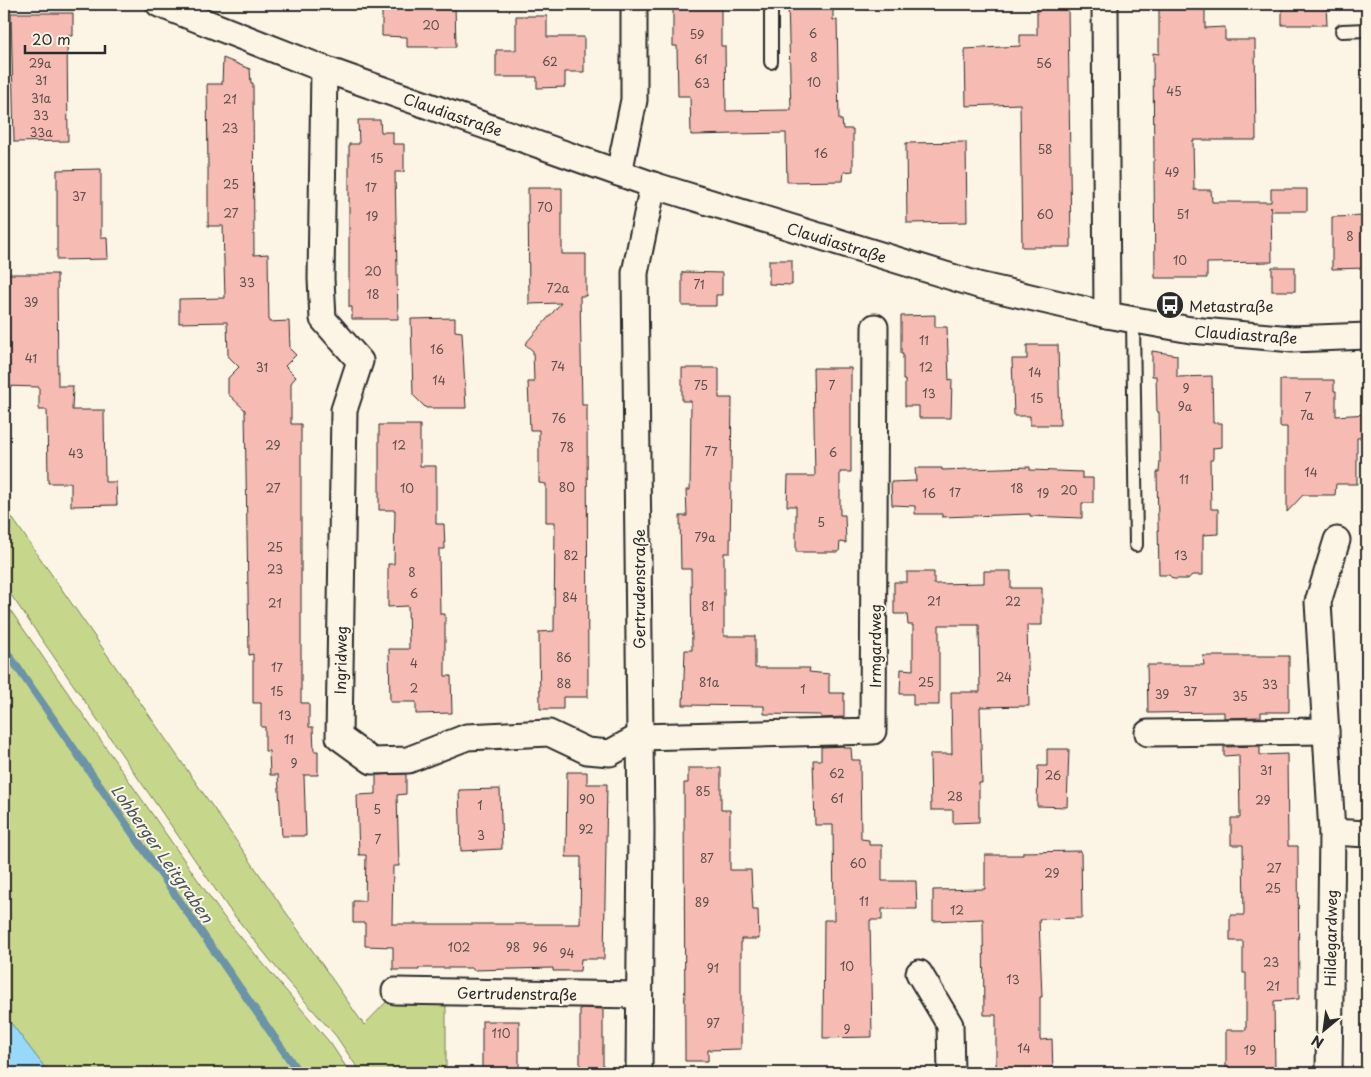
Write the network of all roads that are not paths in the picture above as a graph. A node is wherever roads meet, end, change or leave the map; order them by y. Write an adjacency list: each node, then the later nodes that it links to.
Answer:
1 (634, 4): 9 (street)
2 (771, 4): 7 (lane)
3 (1105, 4): 11 (street)
4 (173, 7): 8 (street, Claudiastraße)
5 (1342, 30): 6 (lane)
6 (1367, 30)
7 (771, 62)
8 (324, 69): 9 (street, Claudiastraße); 19 (street, Ingridweg)
9 (619, 173): 10 (street, Claudiastraße)
10 (654, 185): 11 (street, Claudiastraße); 19 (street, Gertrudenstraße)
11 (1107, 315): 12 (street, Claudiastraße)
12 (1133, 320): 14 (street, Claudiastraße); 16 (lane)
13 (875, 327): 19 (street, Irmgardweg)
14 (1367, 336)
15 (1337, 540): 17 (street, Hildegardweg)
16 (1136, 545)
17 (1326, 731): 18 (street); 20 (street, Hildegardweg)
18 (1148, 732)
19 (639, 737): 24 (street, Gertrudenstraße)
20 (1332, 832): 21 (street); 27 (street, Hildegardweg)
21 (1367, 834)
22 (919, 973): 26 (street)
23 (395, 991): 24 (street, Gertrudenstraße)
24 (639, 996): 25 (street, Gertrudenstraße)
25 (639, 1073)
26 (951, 1073)
27 (1329, 1073)

